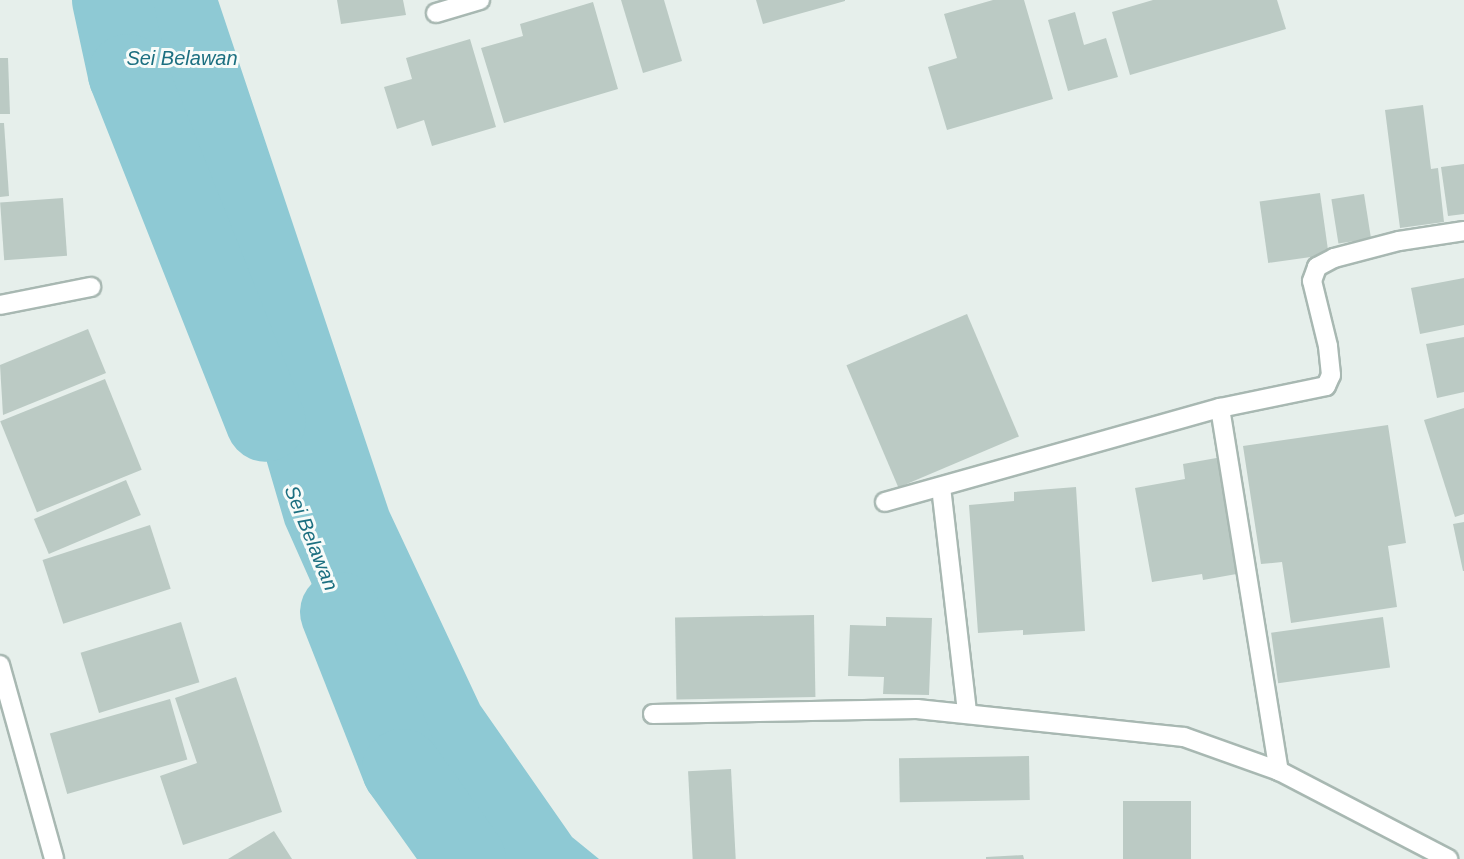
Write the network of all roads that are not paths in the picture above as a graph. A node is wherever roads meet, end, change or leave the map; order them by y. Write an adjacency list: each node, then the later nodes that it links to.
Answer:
1 (480, 0): 2 (street)
2 (436, 13)
3 (1464, 231): 6 (street)
4 (90, 287): 5 (street)
5 (0, 305)
6 (1220, 408): 7 (street); 12 (street)
7 (941, 487): 8 (street); 10 (street)
8 (885, 502)
9 (0, 666): 13 (street)
10 (966, 713): 11 (street); 12 (street)
11 (653, 714)
12 (1279, 771): 14 (street)
13 (54, 859)
14 (1448, 859)

